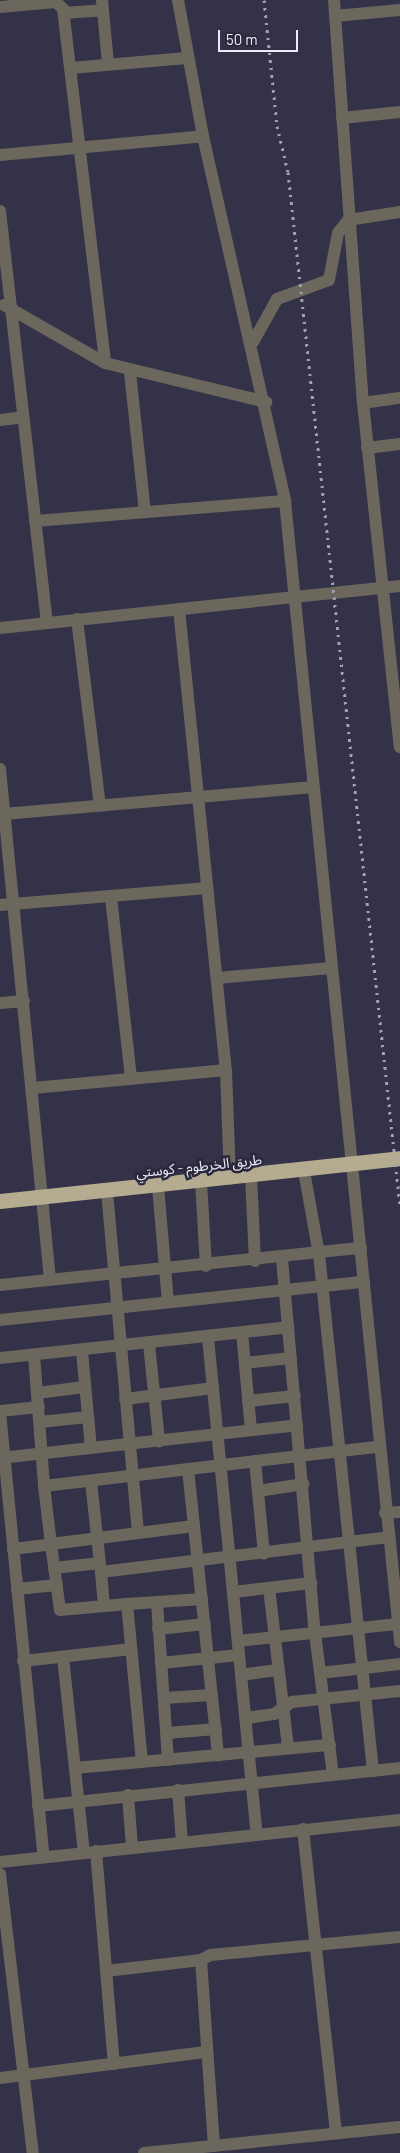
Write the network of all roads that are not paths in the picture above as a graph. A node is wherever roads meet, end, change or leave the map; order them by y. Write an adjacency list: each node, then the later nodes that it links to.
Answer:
1 (178, 0): 8 (street)
2 (334, 0): 7 (street)
3 (102, 5): 6 (street); 9 (street)
4 (0, 6): 6 (street)
5 (400, 10): 7 (street)
6 (64, 13): 10 (street)
7 (335, 16): 12 (street)
8 (187, 58): 9 (street); 13 (street)
9 (108, 64): 10 (street)
10 (72, 68): 14 (street)
11 (400, 112): 12 (street)
12 (342, 118): 18 (street)
13 (203, 136): 14 (street); 20 (street)
14 (79, 146): 15 (street); 21 (street)
15 (0, 154)
16 (0, 212): 19 (street)
17 (400, 212): 18 (street)
18 (348, 220): 20 (street); 25 (street)
19 (5, 305): 21 (street); 26 (street)
20 (253, 342): 24 (street)
21 (105, 363): 22 (street)
22 (130, 372): 24 (street); 31 (street)
23 (400, 398): 25 (street)
24 (266, 402): 30 (street)
25 (362, 403): 29 (street)
26 (23, 418): 27 (street); 32 (street)
27 (0, 420)
28 (400, 444): 29 (street)
29 (367, 448): 34 (street)
30 (285, 501): 31 (street); 35 (street)
31 (145, 512): 32 (street)
32 (35, 521): 38 (street)
33 (400, 586): 34 (street)
34 (380, 588): 35 (street); 40 (street)
35 (293, 598): 36 (street); 42 (street)
36 (179, 609): 37 (street); 43 (street)
37 (77, 619): 38 (street); 44 (street)
38 (47, 622): 39 (street)
39 (0, 628)
40 (400, 747)
41 (0, 769): 45 (street)
42 (311, 787): 43 (street); 49 (street)
43 (198, 797): 44 (street); 46 (street)
44 (100, 806): 45 (street)
45 (4, 814): 48 (street)
46 (207, 888): 47 (street); 50 (street)
47 (111, 897): 48 (street); 54 (street)
48 (6, 904): 51 (street)
49 (331, 968): 50 (street); 57 (street)
50 (217, 978): 53 (street)
51 (24, 1001): 52 (street); 55 (street)
52 (0, 1003)
53 (226, 1070): 54 (street); 60 (street)
54 (131, 1079): 55 (street)
55 (32, 1088): 64 (street)
56 (400, 1158): 57 (highway, طريق الخرطوم - كوستي)
57 (350, 1166): 58 (highway, طريق الخرطوم - كوستي); 66 (street)
58 (304, 1171): 59 (highway, طريق الخرطوم - كوستي); 67 (street)
59 (251, 1176): 60 (highway, طريق الخرطوم - كوستي); 69 (street)
60 (230, 1179): 61 (highway, طريق الخرطوم - كوستي)
61 (201, 1182): 62 (highway, طريق الخرطوم - كوستي); 70 (street)
62 (158, 1186): 63 (highway, طريق الخرطوم - كوستي); 71 (street)
63 (107, 1192): 64 (highway, طريق الخرطوم - كوستي); 72 (street)
64 (40, 1199): 65 (highway, طريق الخرطوم - كوستي); 73 (street)
65 (0, 1201)
66 (361, 1248): 67 (street); 74 (street)
67 (319, 1254): 68 (street); 76 (street)
68 (282, 1259): 69 (street); 77 (street)
69 (255, 1261): 70 (street)
70 (206, 1266): 71 (street)
71 (164, 1270): 72 (street); 78 (street)
72 (115, 1275): 73 (street); 79 (street)
73 (50, 1280): 75 (street)
74 (364, 1282): 76 (street); 107 (street)
75 (0, 1285)
76 (322, 1287): 77 (street); 109 (street)
77 (285, 1291): 78 (street); 81 (street)
78 (168, 1303): 79 (street)
79 (118, 1308): 80 (street); 85 (street)
80 (0, 1320)
81 (288, 1327): 82 (street); 89 (street)
82 (242, 1333): 83 (street); 90 (street)
83 (208, 1338): 84 (street); 92 (street)
84 (149, 1344): 85 (street); 94 (street)
85 (121, 1346): 86 (street); 96 (street)
86 (82, 1351): 87 (street); 91 (street)
87 (34, 1355): 88 (street); 93 (street)
88 (0, 1358)
89 (291, 1358): 90 (street); 95 (street)
90 (245, 1363): 97 (street)
91 (85, 1387): 93 (street); 100 (street)
92 (213, 1388): 94 (street); 104 (street)
93 (37, 1392): 98 (street)
94 (154, 1396): 96 (street); 105 (street)
95 (295, 1396): 97 (street); 102 (street)
96 (126, 1399): 106 (street)
97 (248, 1401): 103 (street)
98 (39, 1407): 99 (street); 101 (street)
99 (0, 1412): 112 (street)
100 (88, 1417): 101 (street); 108 (street)
101 (40, 1422): 110 (street)
102 (297, 1425): 103 (street); 111 (street)
103 (251, 1430): 104 (street)
104 (217, 1434): 105 (street); 114 (street)
105 (159, 1442): 106 (street)
106 (130, 1445): 108 (street); 116 (street)
107 (378, 1447): 109 (street); 122 (street)
108 (91, 1448): 110 (street)
109 (338, 1452): 111 (street); 127 (street)
110 (42, 1454): 112 (street); 119 (street)
111 (300, 1456): 113 (street); 118 (street)
112 (2, 1457): 130 (street)
113 (254, 1461): 114 (street); 120 (street)
114 (221, 1466): 115 (street); 132 (street)
115 (188, 1469): 116 (street); 123 (street)
116 (133, 1477): 117 (street); 124 (street)
117 (91, 1482): 119 (street); 126 (street)
118 (303, 1484): 120 (street); 129 (street)
119 (44, 1486): 128 (street)
120 (258, 1491): 131 (street)
121 (400, 1512): 122 (street)
122 (385, 1513): 125 (street)
123 (194, 1526): 124 (street); 133 (street)
124 (138, 1532): 126 (street)
125 (389, 1537): 127 (street); 146 (street)
126 (97, 1538): 128 (street); 135 (street)
127 (348, 1543): 129 (street); 148 (street)
128 (51, 1544): 130 (street); 134 (street)
129 (309, 1548): 131 (street); 136 (street)
130 (13, 1549): 139 (street)
131 (264, 1554): 132 (street)
132 (230, 1558): 133 (street); 140 (street)
133 (198, 1561): 135 (street); 141 (street)
134 (54, 1568): 135 (street); 137 (street)
135 (101, 1568): 144 (street)
136 (311, 1583): 138 (street); 149 (street)
137 (57, 1586): 139 (street); 144 (street)
138 (269, 1588): 140 (street); 150 (street)
139 (17, 1589): 157 (street)
140 (233, 1592): 151 (street)
141 (202, 1599): 142 (street); 145 (street)
142 (157, 1602): 143 (street); 147 (street)
143 (127, 1604): 144 (street); 153 (street)
144 (104, 1606)
145 (204, 1624): 147 (street); 156 (street)
146 (398, 1624): 148 (street); 152 (street)
147 (158, 1629): 158 (street)
148 (356, 1629): 149 (street); 160 (street)
149 (316, 1633): 150 (street); 162 (street)
150 (275, 1638): 151 (street); 161 (street)
151 (238, 1641): 154 (street)
152 (400, 1642)
153 (131, 1649): 155 (street); 178 (street)
154 (240, 1655): 156 (street); 163 (street)
155 (63, 1657): 157 (street); 179 (street)
156 (208, 1658): 158 (street); 165 (street)
157 (23, 1661): 187 (street)
158 (161, 1663): 167 (street)
159 (400, 1664): 160 (street)
160 (360, 1669): 162 (street); 166 (street)
161 (278, 1670): 163 (street); 169 (street)
162 (320, 1673): 168 (street)
163 (242, 1675): 170 (street)
164 (400, 1691): 166 (street)
165 (212, 1695): 167 (street); 171 (street)
166 (364, 1695): 168 (street); 181 (street)
167 (164, 1698): 172 (street)
168 (324, 1700): 169 (street); 173 (street)
169 (282, 1705): 170 (street); 174 (street)
170 (246, 1718): 175 (street)
171 (216, 1729): 172 (street); 176 (street)
172 (166, 1734): 177 (street)
173 (330, 1744): 174 (street); 182 (street)
174 (288, 1748): 175 (street)
175 (249, 1752): 176 (street); 183 (street)
176 (218, 1755): 177 (street)
177 (168, 1760): 178 (street)
178 (142, 1762): 179 (street)
179 (75, 1768): 186 (street)
180 (400, 1768): 181 (street)
181 (373, 1771): 182 (street)
182 (333, 1775): 183 (street)
183 (252, 1782): 184 (street); 190 (street)
184 (178, 1790): 185 (street); 191 (street)
185 (128, 1795): 186 (street); 192 (street)
186 (78, 1802): 187 (street); 193 (street)
187 (38, 1806): 194 (street)
188 (400, 1820): 189 (street)
189 (303, 1829): 190 (street); 198 (street)
190 (257, 1834): 191 (street)
191 (182, 1842): 192 (street)
192 (132, 1847): 193 (street)
193 (90, 1852): 194 (street); 200 (street)
194 (44, 1857): 195 (street)
195 (0, 1862)
196 (0, 1874): 203 (street)
197 (400, 1937): 198 (street)
198 (315, 1945): 199 (street); 206 (street)
199 (201, 1960): 200 (street); 201 (street)
200 (106, 1971): 202 (street)
201 (205, 2052): 202 (street); 207 (street)
202 (114, 2064): 203 (street)
203 (23, 2077): 204 (street); 208 (street)
204 (0, 2078)
205 (400, 2127): 206 (street)
206 (336, 2133): 207 (street)
207 (214, 2146): 209 (street)
208 (33, 2153)
209 (144, 2153)

